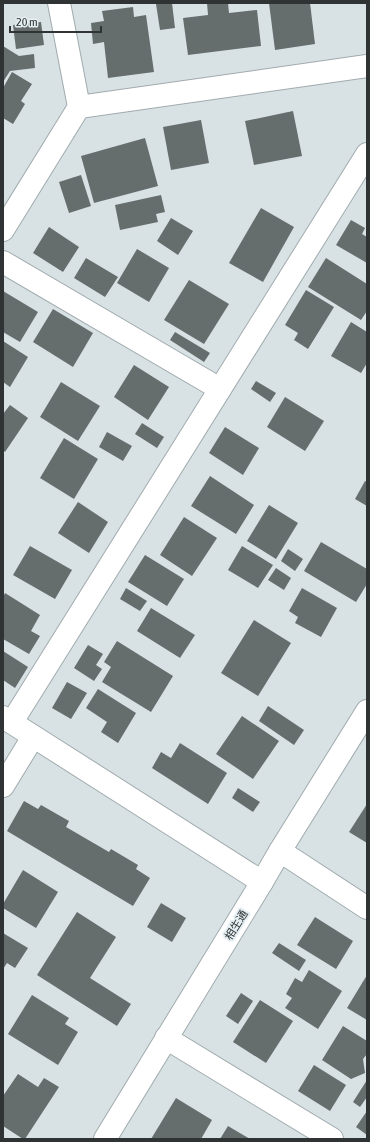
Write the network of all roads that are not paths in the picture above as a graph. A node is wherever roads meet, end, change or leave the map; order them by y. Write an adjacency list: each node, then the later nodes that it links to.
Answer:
1 (59, 3): 3 (street)
2 (367, 66): 3 (street)
3 (80, 107): 5 (street)
4 (367, 154): 7 (street)
5 (3, 230)
6 (3, 262): 7 (street)
7 (220, 389): 9 (street)
8 (367, 711): 12 (street, 相生通)
9 (8, 720): 10 (street)
10 (33, 737): 11 (street); 13 (street)
11 (3, 786)
12 (280, 851): 13 (street, 相生通); 14 (street)
13 (262, 882): 15 (street, 相生通)
14 (367, 908)
15 (166, 1038): 16 (street, 相生通); 17 (street)
16 (105, 1139)
17 (332, 1139)

